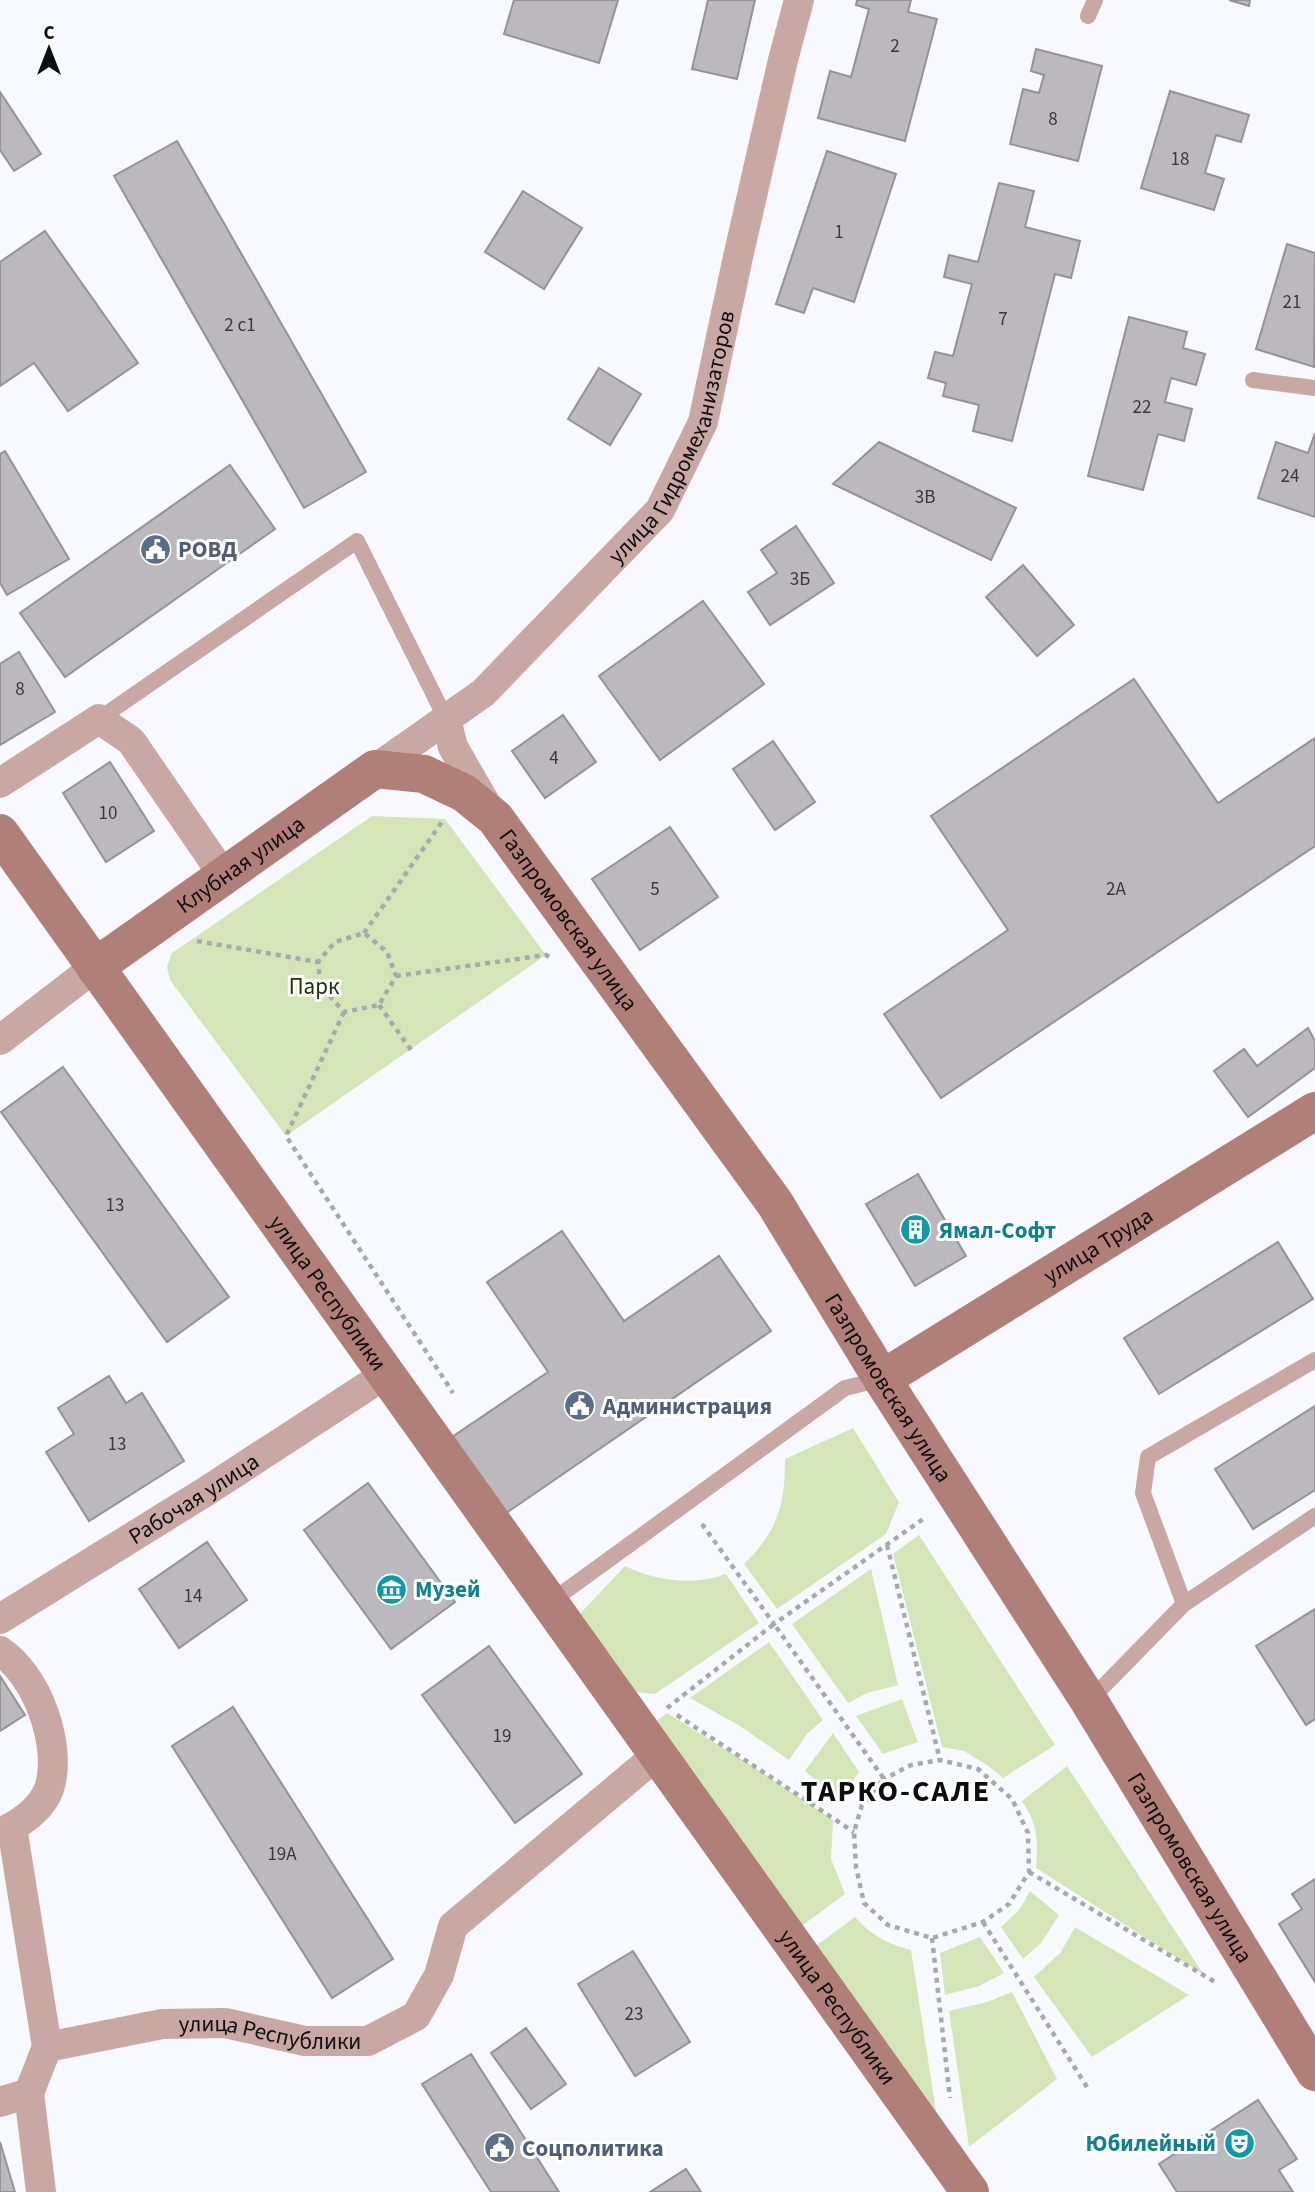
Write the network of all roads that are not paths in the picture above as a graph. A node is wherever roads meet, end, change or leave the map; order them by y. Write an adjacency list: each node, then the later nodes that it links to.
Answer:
1 (799, 0): 7 (street, улица Гидромеханизаторов)
2 (1096, 0): 3 (lane)
3 (1087, 16)
4 (1253, 380): 5 (lane)
5 (1315, 388)
6 (99, 719): 7 (lane); 9 (street); 12 (street)
7 (446, 719): 8 (street, улица Гидромеханизаторов); 10 (street, Газпромовская улица)
8 (375, 769): 10 (street); 12 (street, Клубная улица)
9 (0, 783)
10 (495, 818): 18 (street, Газпромовская улица)
11 (0, 833): 13 (street, улица Республики)
12 (224, 876): 13 (street, Клубная улица)
13 (95, 967): 14 (street, Клубная улица); 17 (street, улица Республики)
14 (0, 1040)
15 (1315, 1111): 18 (street, улица Труда)
16 (1315, 1360): 21 (lane)
17 (386, 1374): 20 (street, улица Республики); 22 (street, Рабочая улица)
18 (882, 1380): 20 (lane); 24 (street, Газпромовская улица)
19 (1315, 1516): 21 (lane)
20 (549, 1603): 25 (street, улица Республики)
21 (1184, 1604): 24 (lane)
22 (0, 1619)
23 (0, 1651): 26 (street)
24 (1089, 1701): 28 (street, Газпромовская улица)
25 (654, 1731): 27 (street, улица Республики); 32 (street, улица Республики)
26 (6, 1830): 27 (street)
27 (47, 2047): 29 (street)
28 (1315, 2071)
29 (29, 2092): 30 (street); 31 (street)
30 (0, 2102)
31 (41, 2192)
32 (970, 2192)

